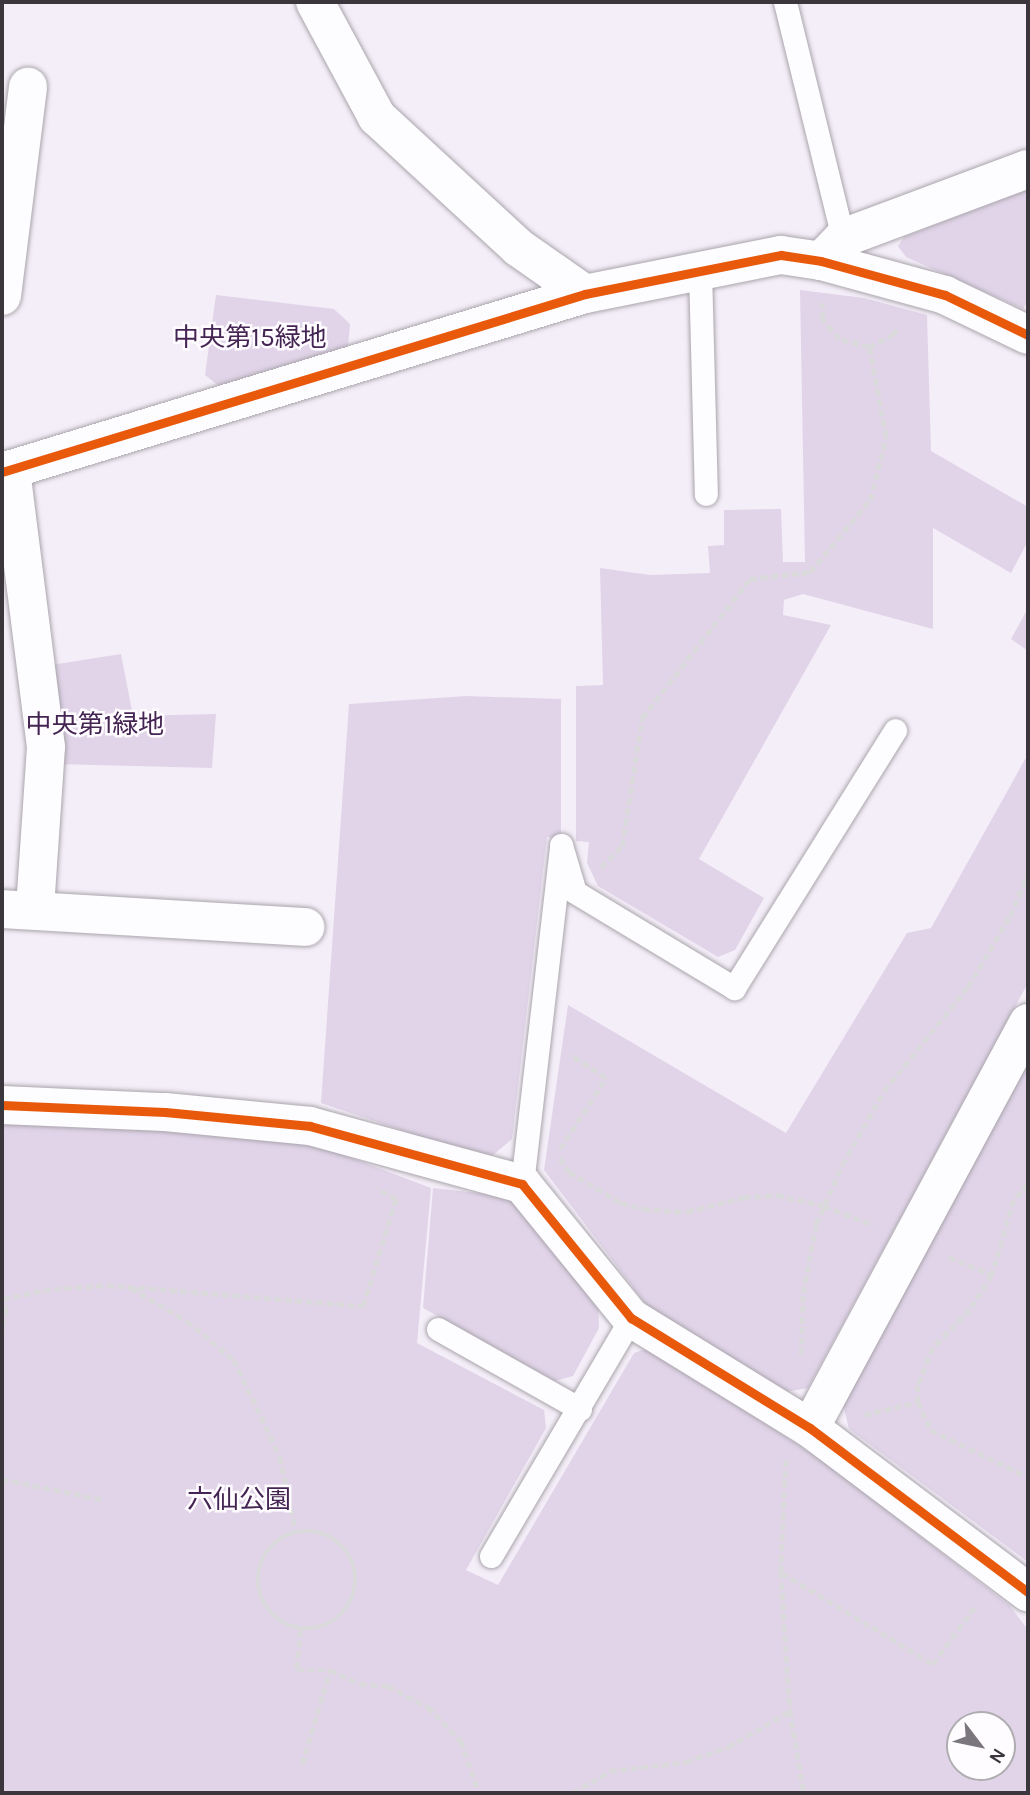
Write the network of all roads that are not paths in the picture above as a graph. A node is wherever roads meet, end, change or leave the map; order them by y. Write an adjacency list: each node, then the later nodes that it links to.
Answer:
1 (315, 2): 8 (street)
2 (785, 2): 6 (lane)
3 (28, 88): 5 (street)
4 (1028, 169): 6 (street)
5 (8, 187): 9 (street)
6 (832, 249): 7 (street); 10 (street)
7 (700, 270): 8 (street); 12 (lane)
8 (585, 294): 11 (street)
9 (2, 296)
10 (1028, 335)
11 (6, 471): 14 (street)
12 (706, 494)
13 (895, 730): 18 (lane)
14 (18, 909): 15 (street)
15 (305, 927)
16 (1028, 1023): 22 (street)
17 (2, 1105): 18 (street)
18 (522, 1185): 19 (street)
19 (632, 1318): 21 (lane); 22 (street)
20 (438, 1329): 21 (lane)
21 (580, 1409): 23 (lane)
22 (803, 1423): 24 (street)
23 (491, 1556)
24 (1028, 1592)

